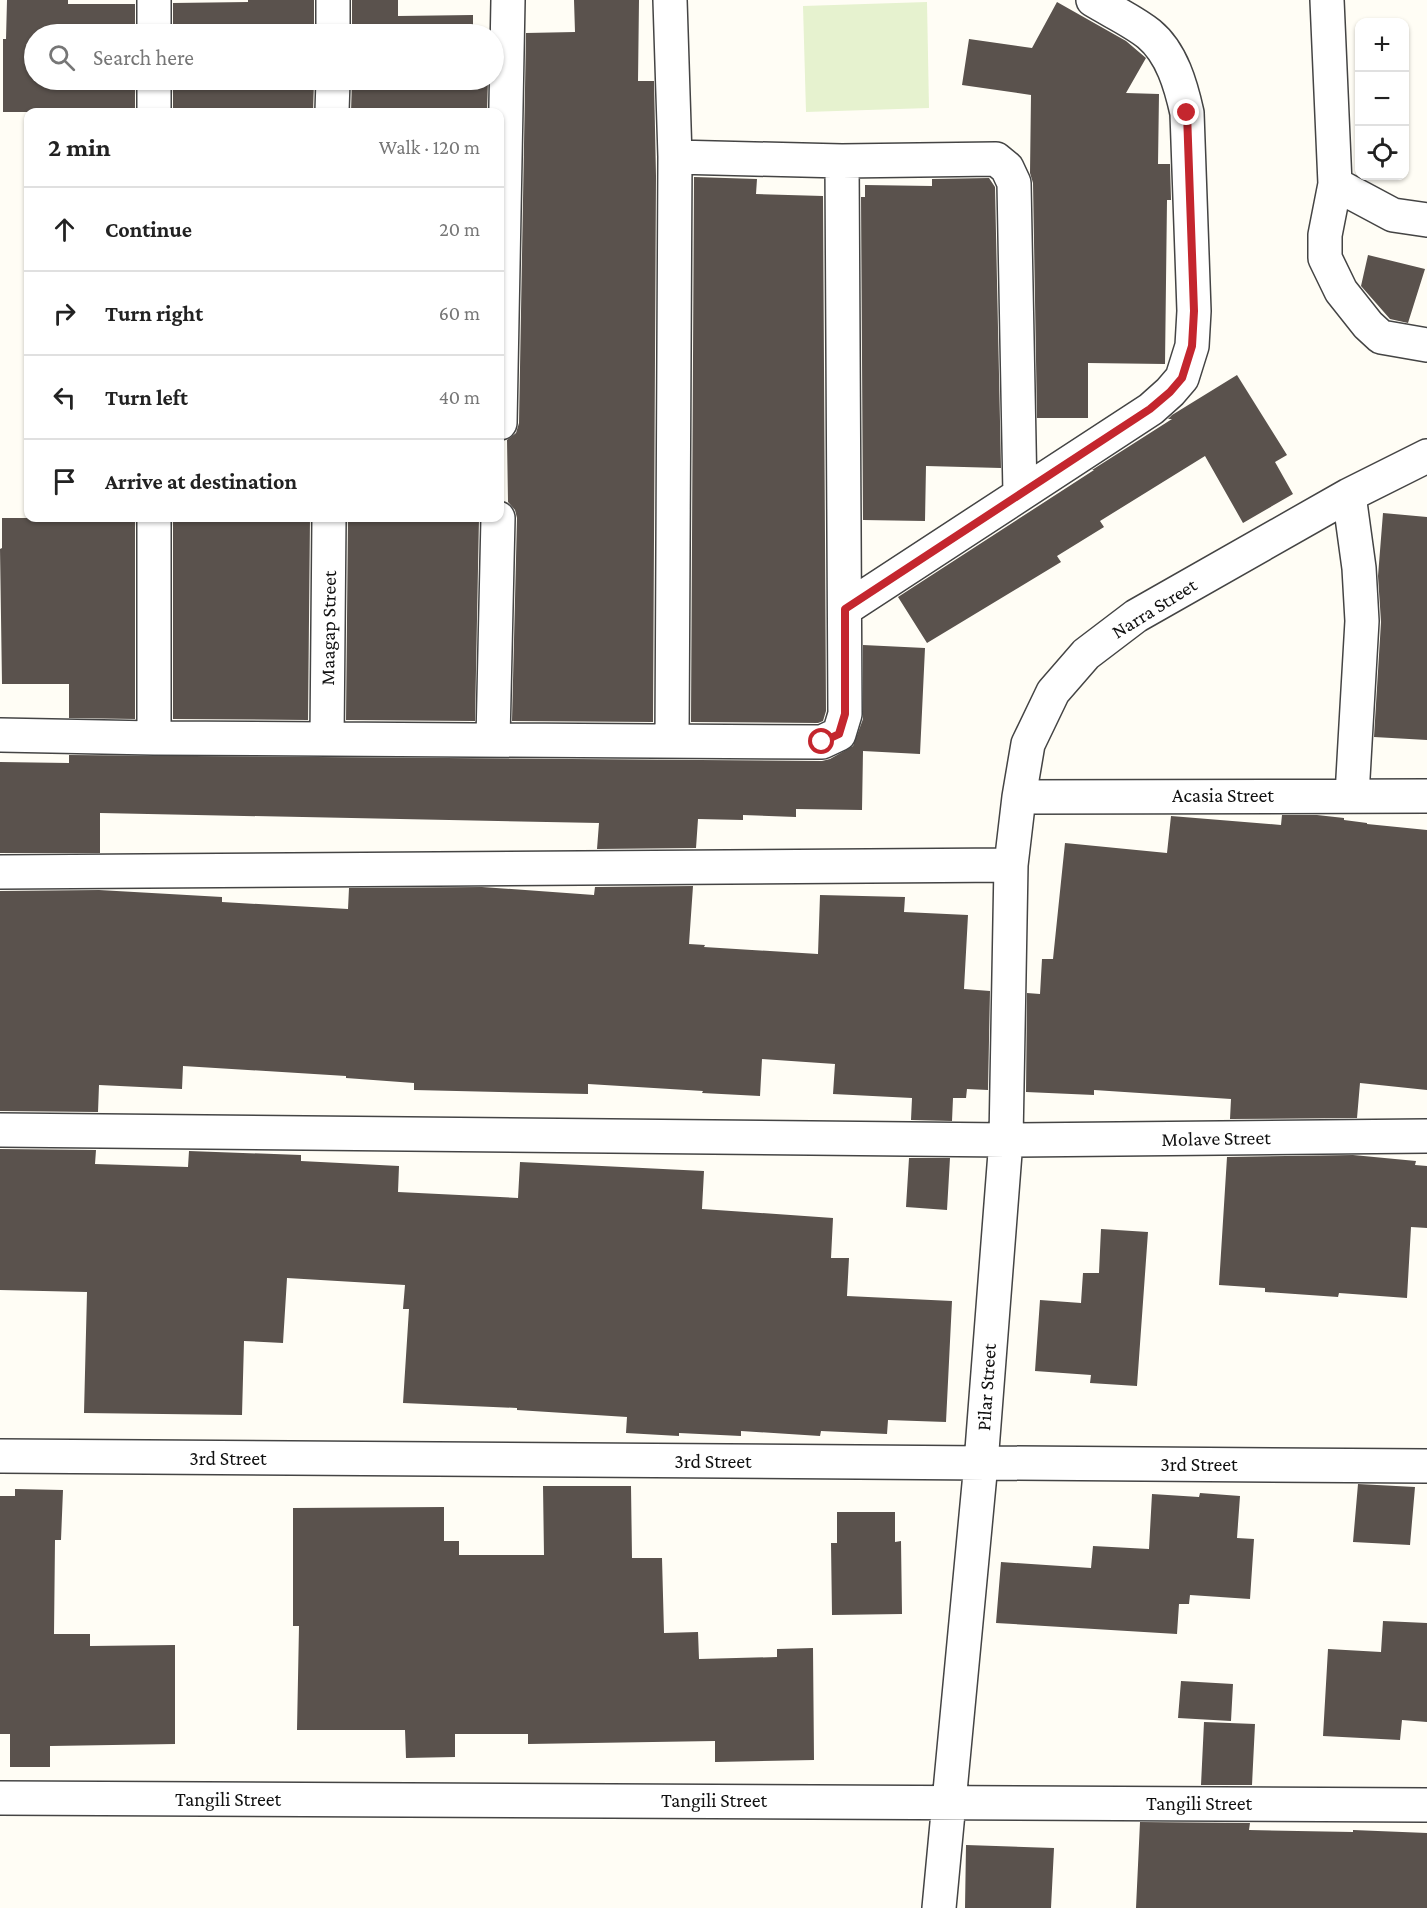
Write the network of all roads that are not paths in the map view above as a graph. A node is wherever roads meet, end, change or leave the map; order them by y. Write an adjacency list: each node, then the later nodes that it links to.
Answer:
1 (154, 0): 7 (street)
2 (333, 0): 8 (street)
3 (508, 0): 16 (street)
4 (670, 0): 13 (street)
5 (1093, 0): 20 (street)
6 (1327, 0): 15 (street)
7 (154, 24)
8 (333, 24)
9 (154, 90): 11 (street)
10 (333, 90): 12 (street)
11 (154, 108)
12 (332, 108)
13 (675, 158): 14 (street); 30 (street)
14 (842, 161): 20 (street); 25 (street)
15 (1335, 184): 17 (street); 18 (street)
16 (504, 212)
17 (1427, 220)
18 (1427, 345)
19 (1427, 456): 21 (street, Narra Street)
20 (1020, 494): 25 (street)
21 (1349, 495): 31 (street); 32 (street, Narra Street)
22 (154, 522): 27 (street)
23 (329, 522): 28 (street, Maagap Street)
24 (498, 522): 29 (street)
25 (845, 609): 30 (street)
26 (0, 735): 27 (street)
27 (154, 738): 28 (street)
28 (327, 739): 29 (street)
29 (493, 739): 30 (street)
30 (672, 741)
31 (1352, 795): 32 (street, Acasia Street); 33 (street, Acasia Street)
32 (1019, 796): 34 (street, Narra Street)
33 (1427, 796)
34 (1011, 865): 35 (street); 38 (street, Pilar Street)
35 (0, 872)
36 (0, 1130): 38 (street, Molave Street)
37 (1427, 1136): 38 (street, Molave Street)
38 (1006, 1140): 40 (street, Pilar Street)
39 (0, 1456): 40 (street, 3rd Street)
40 (981, 1463): 41 (street, 3rd Street); 43 (street, Pilar Street)
41 (1427, 1466)
42 (0, 1798): 43 (street, Tangili Street)
43 (948, 1801): 44 (street, Tangili Street); 45 (street, Pilar Street)
44 (1427, 1805)
45 (939, 1908)

